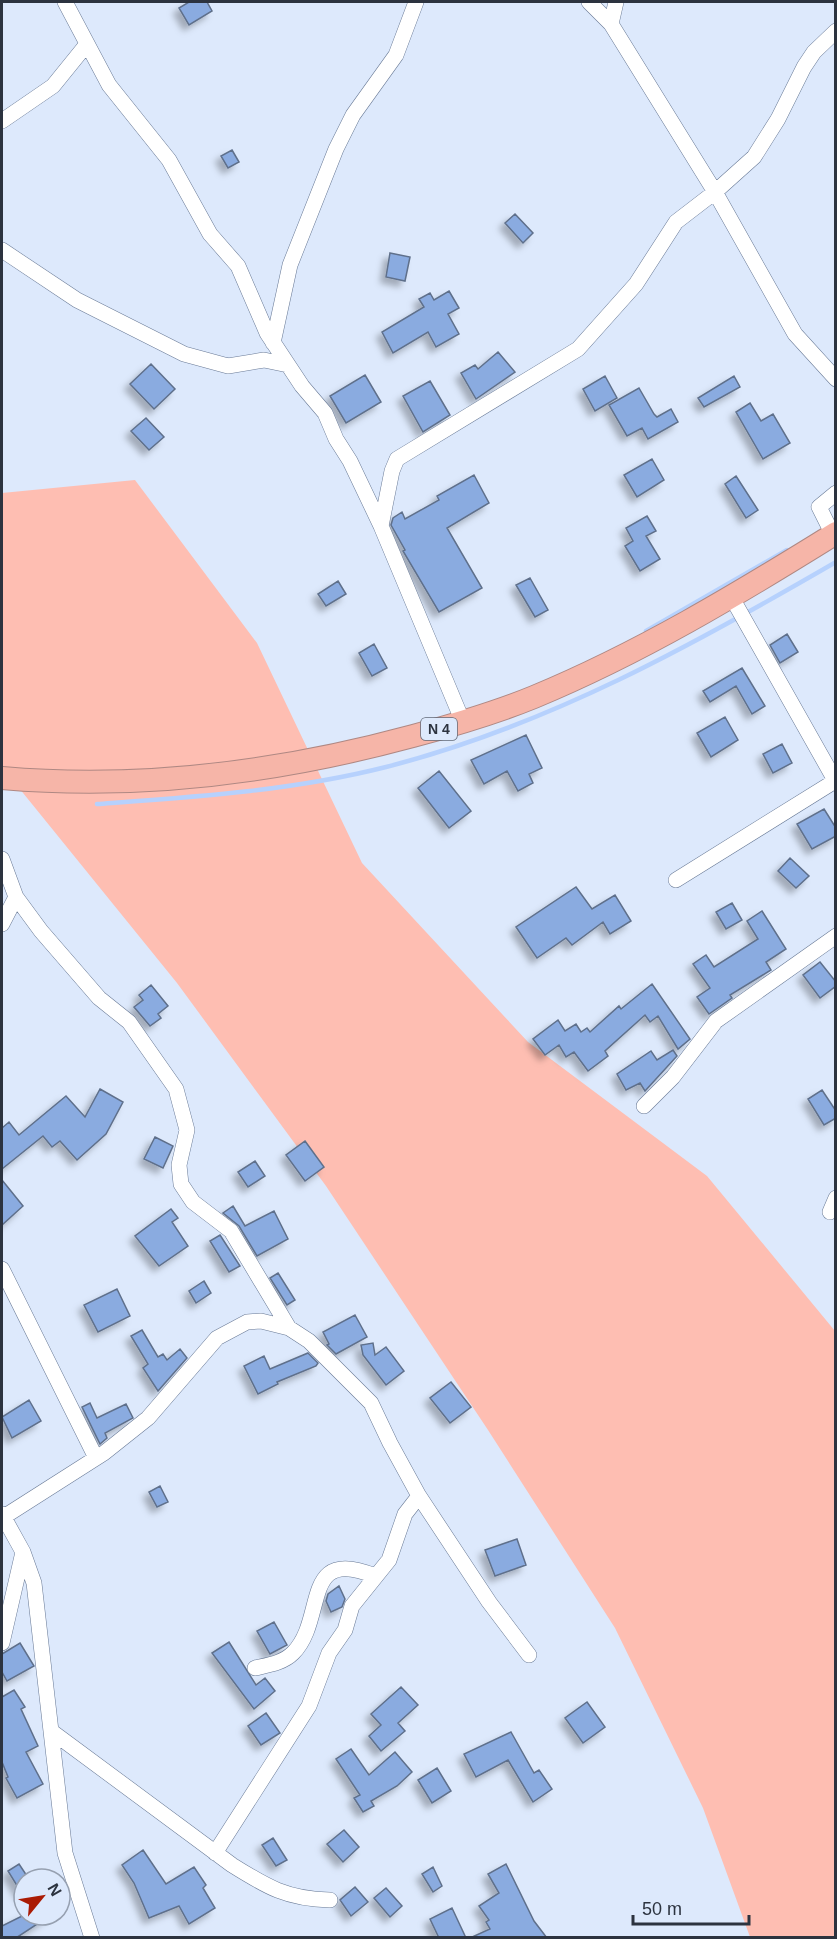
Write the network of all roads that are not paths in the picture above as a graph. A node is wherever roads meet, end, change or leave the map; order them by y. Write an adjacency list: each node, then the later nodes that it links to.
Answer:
1 (65, 2): 7 (street)
2 (416, 2): 11 (street)
3 (589, 2): 5 (street)
4 (616, 2): 5 (street)
5 (611, 24): 9 (street)
6 (836, 31): 9 (street)
7 (87, 44): 8 (street); 11 (street)
8 (2, 120)
9 (715, 192): 13 (street); 15 (street)
10 (2, 250): 12 (street)
11 (273, 342): 12 (street)
12 (288, 364): 15 (street)
13 (836, 379)
14 (836, 493): 16 (street)
15 (381, 526): 18 (street)
16 (834, 534): 17 (highway, N 4)
17 (732, 598): 18 (highway, N 4); 20 (street)
18 (463, 722): 19 (highway, N 4)
19 (2, 778)
20 (835, 782): 22 (street)
21 (2, 859): 23 (street)
22 (676, 880)
23 (16, 897): 24 (street); 28 (street)
24 (2, 924)
25 (836, 936): 26 (street)
26 (644, 1106)
27 (2, 1269): 29 (street)
28 (290, 1328): 29 (street); 30 (street)
29 (96, 1458): 31 (street)
30 (420, 1496): 33 (street); 35 (street)
31 (2, 1516): 32 (street)
32 (23, 1552): 34 (street); 37 (street)
33 (375, 1576): 36 (street); 38 (street)
34 (2, 1643)
35 (529, 1655)
36 (255, 1668)
37 (51, 1731): 38 (street); 40 (street)
38 (215, 1853): 39 (street)
39 (330, 1900)
40 (92, 1938)

